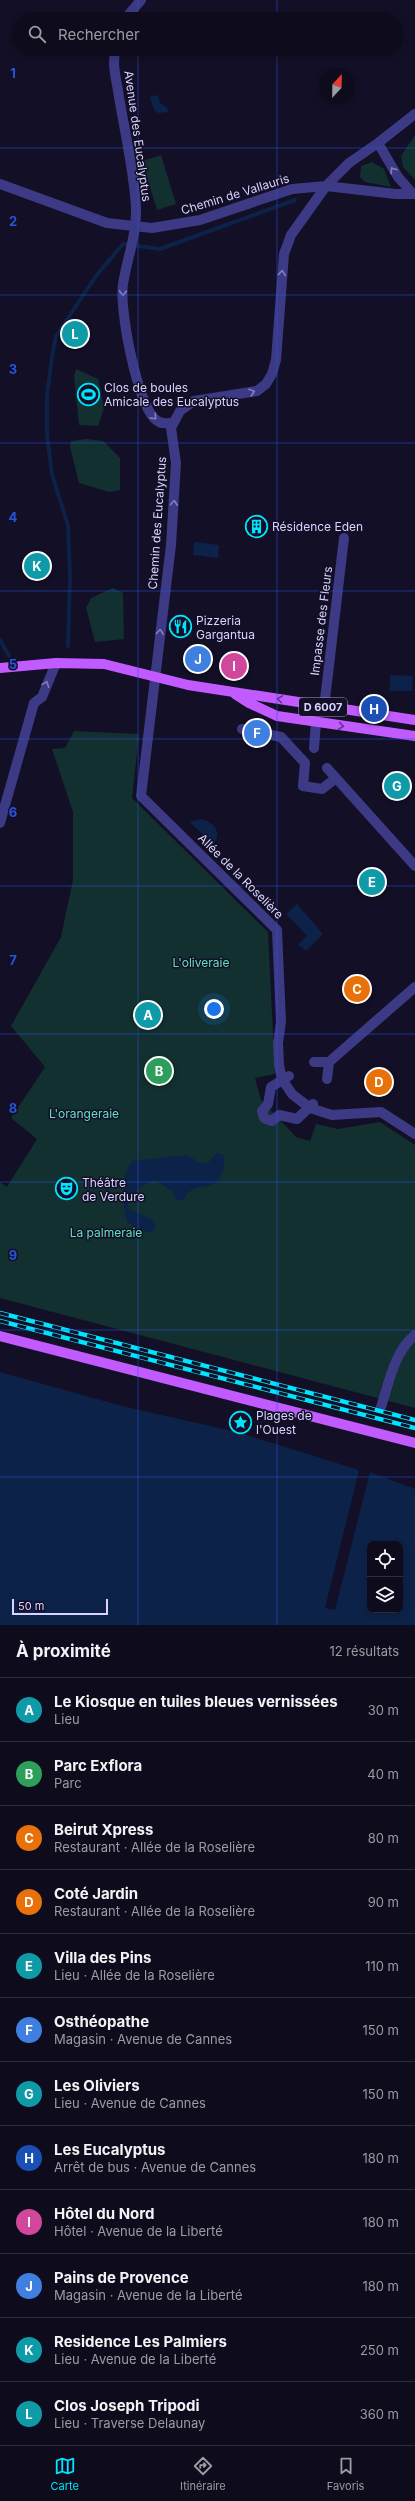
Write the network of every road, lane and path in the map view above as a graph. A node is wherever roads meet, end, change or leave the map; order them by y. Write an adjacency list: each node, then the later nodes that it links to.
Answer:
1 (141, 0): 2 (street)
2 (131, 12)
3 (114, 56): 9 (street, Avenue des Eucalyptus)
4 (415, 114): 5 (street)
5 (378, 143): 7 (street); 8 (street, Chemin de Vallauris, one-way to 5)
6 (0, 184): 9 (street, Chemin de Vallauris)
7 (326, 186): 8 (street, Chemin de Vallauris); 9 (street, Chemin de Vallauris); 10 (street, one-way to 7)
8 (414, 194)
9 (136, 227): 10 (street, Avenue des Eucalyptus, one-way to 10)
10 (174, 422): 14 (street, Chemin des Eucalyptus, one-way to 10)
11 (344, 538): 16 (street, Impasse des Fleurs)
12 (56, 663): 13 (main road, D 6007); 14 (main road, D 6007); 24 (street, one-way to 12)
13 (0, 668)
14 (155, 676): 15 (main road, D 6007); 29 (street, Allée de la Roselière)
15 (232, 692): 16 (main road, D 6007, one-way to 15); 18 (main road, D 6007)
16 (324, 708): 17 (main road, D 6007)
17 (415, 720)
18 (316, 722): 20 (main road, D 6007, one-way to 20); 21 (street)
19 (242, 729): 23 (street)
20 (415, 736)
21 (314, 748)
22 (327, 768): 23 (street)
23 (336, 778): 25 (street)
24 (0, 823)
25 (415, 866)
26 (415, 987): 28 (street)
27 (314, 1062): 28 (street)
28 (330, 1062): 30 (street)
29 (286, 1078): 31 (street, Allée de la Roselière); 31 (street)
30 (327, 1079)
31 (312, 1105): 32 (street, Allée de la Roselière)
32 (415, 1134)
33 (415, 1335): 35 (street)
34 (0, 1336): 36 (main road)
35 (382, 1407)
36 (415, 1443)

